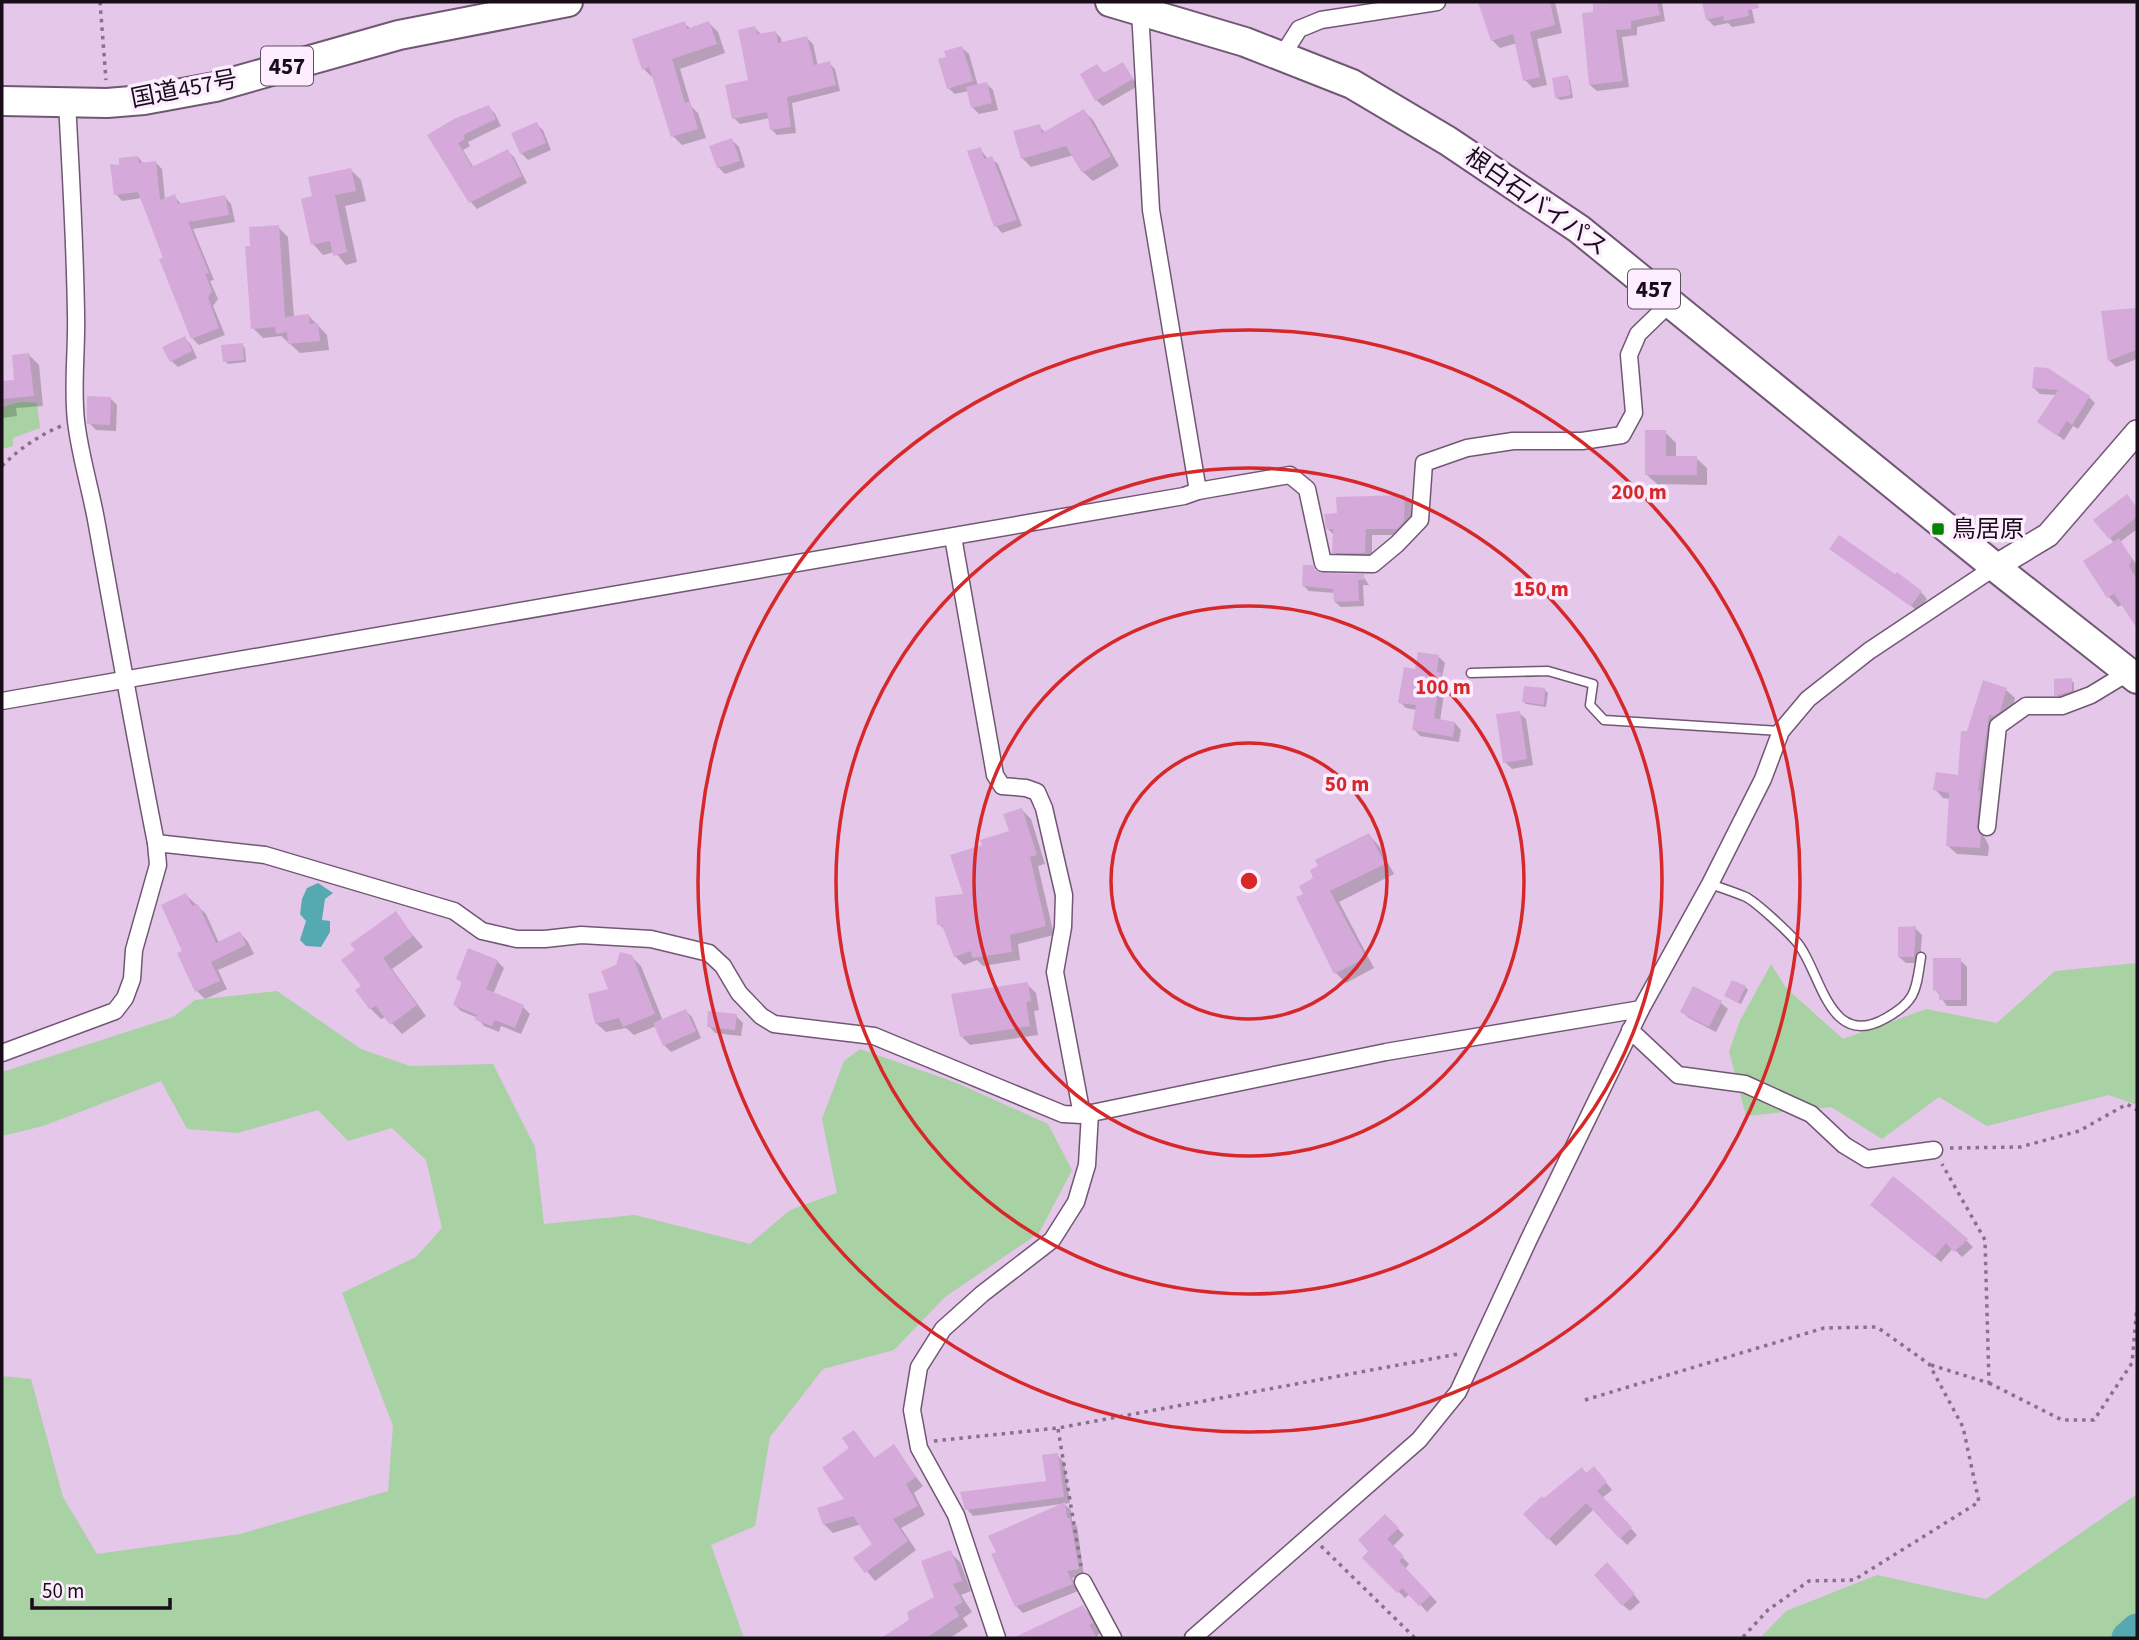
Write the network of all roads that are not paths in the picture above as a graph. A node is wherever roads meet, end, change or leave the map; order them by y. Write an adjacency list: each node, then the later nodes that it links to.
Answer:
1 (568, 2): 7 (highway, 国道457号 / 457)
2 (1110, 2): 4 (highway, 根白石バイパス / 457)
3 (1437, 2): 5 (street)
4 (1140, 10): 5 (highway, 根白石バイパス / 457); 10 (street)
5 (1282, 57): 8 (highway, 根白石バイパス / 457)
6 (2, 101): 7 (highway, 国道457号 / 457)
7 (67, 103): 15 (street)
8 (1671, 303): 10 (street); 12 (highway, 根白石バイパス / 457)
9 (2137, 432): 12 (street)
10 (1198, 491): 11 (street)
11 (953, 537): 15 (street); 25 (street)
12 (1995, 567): 14 (highway, 根白石バイパス / 457); 17 (street)
13 (1471, 673): 17 (lane)
14 (2133, 676): 18 (street)
15 (124, 680): 16 (street); 19 (street)
16 (2, 701)
17 (1781, 731): 20 (street)
18 (1987, 827)
19 (156, 843): 24 (street); 25 (street)
20 (1710, 884): 21 (lane); 22 (street)
21 (1921, 957)
22 (1641, 1009): 23 (street); 25 (street)
23 (1630, 1030): 26 (street); 30 (street)
24 (2, 1053)
25 (1086, 1114): 28 (street)
26 (1934, 1150)
27 (1083, 1582): 29 (street)
28 (997, 1638)
29 (1113, 1638)
30 (1194, 1638)

